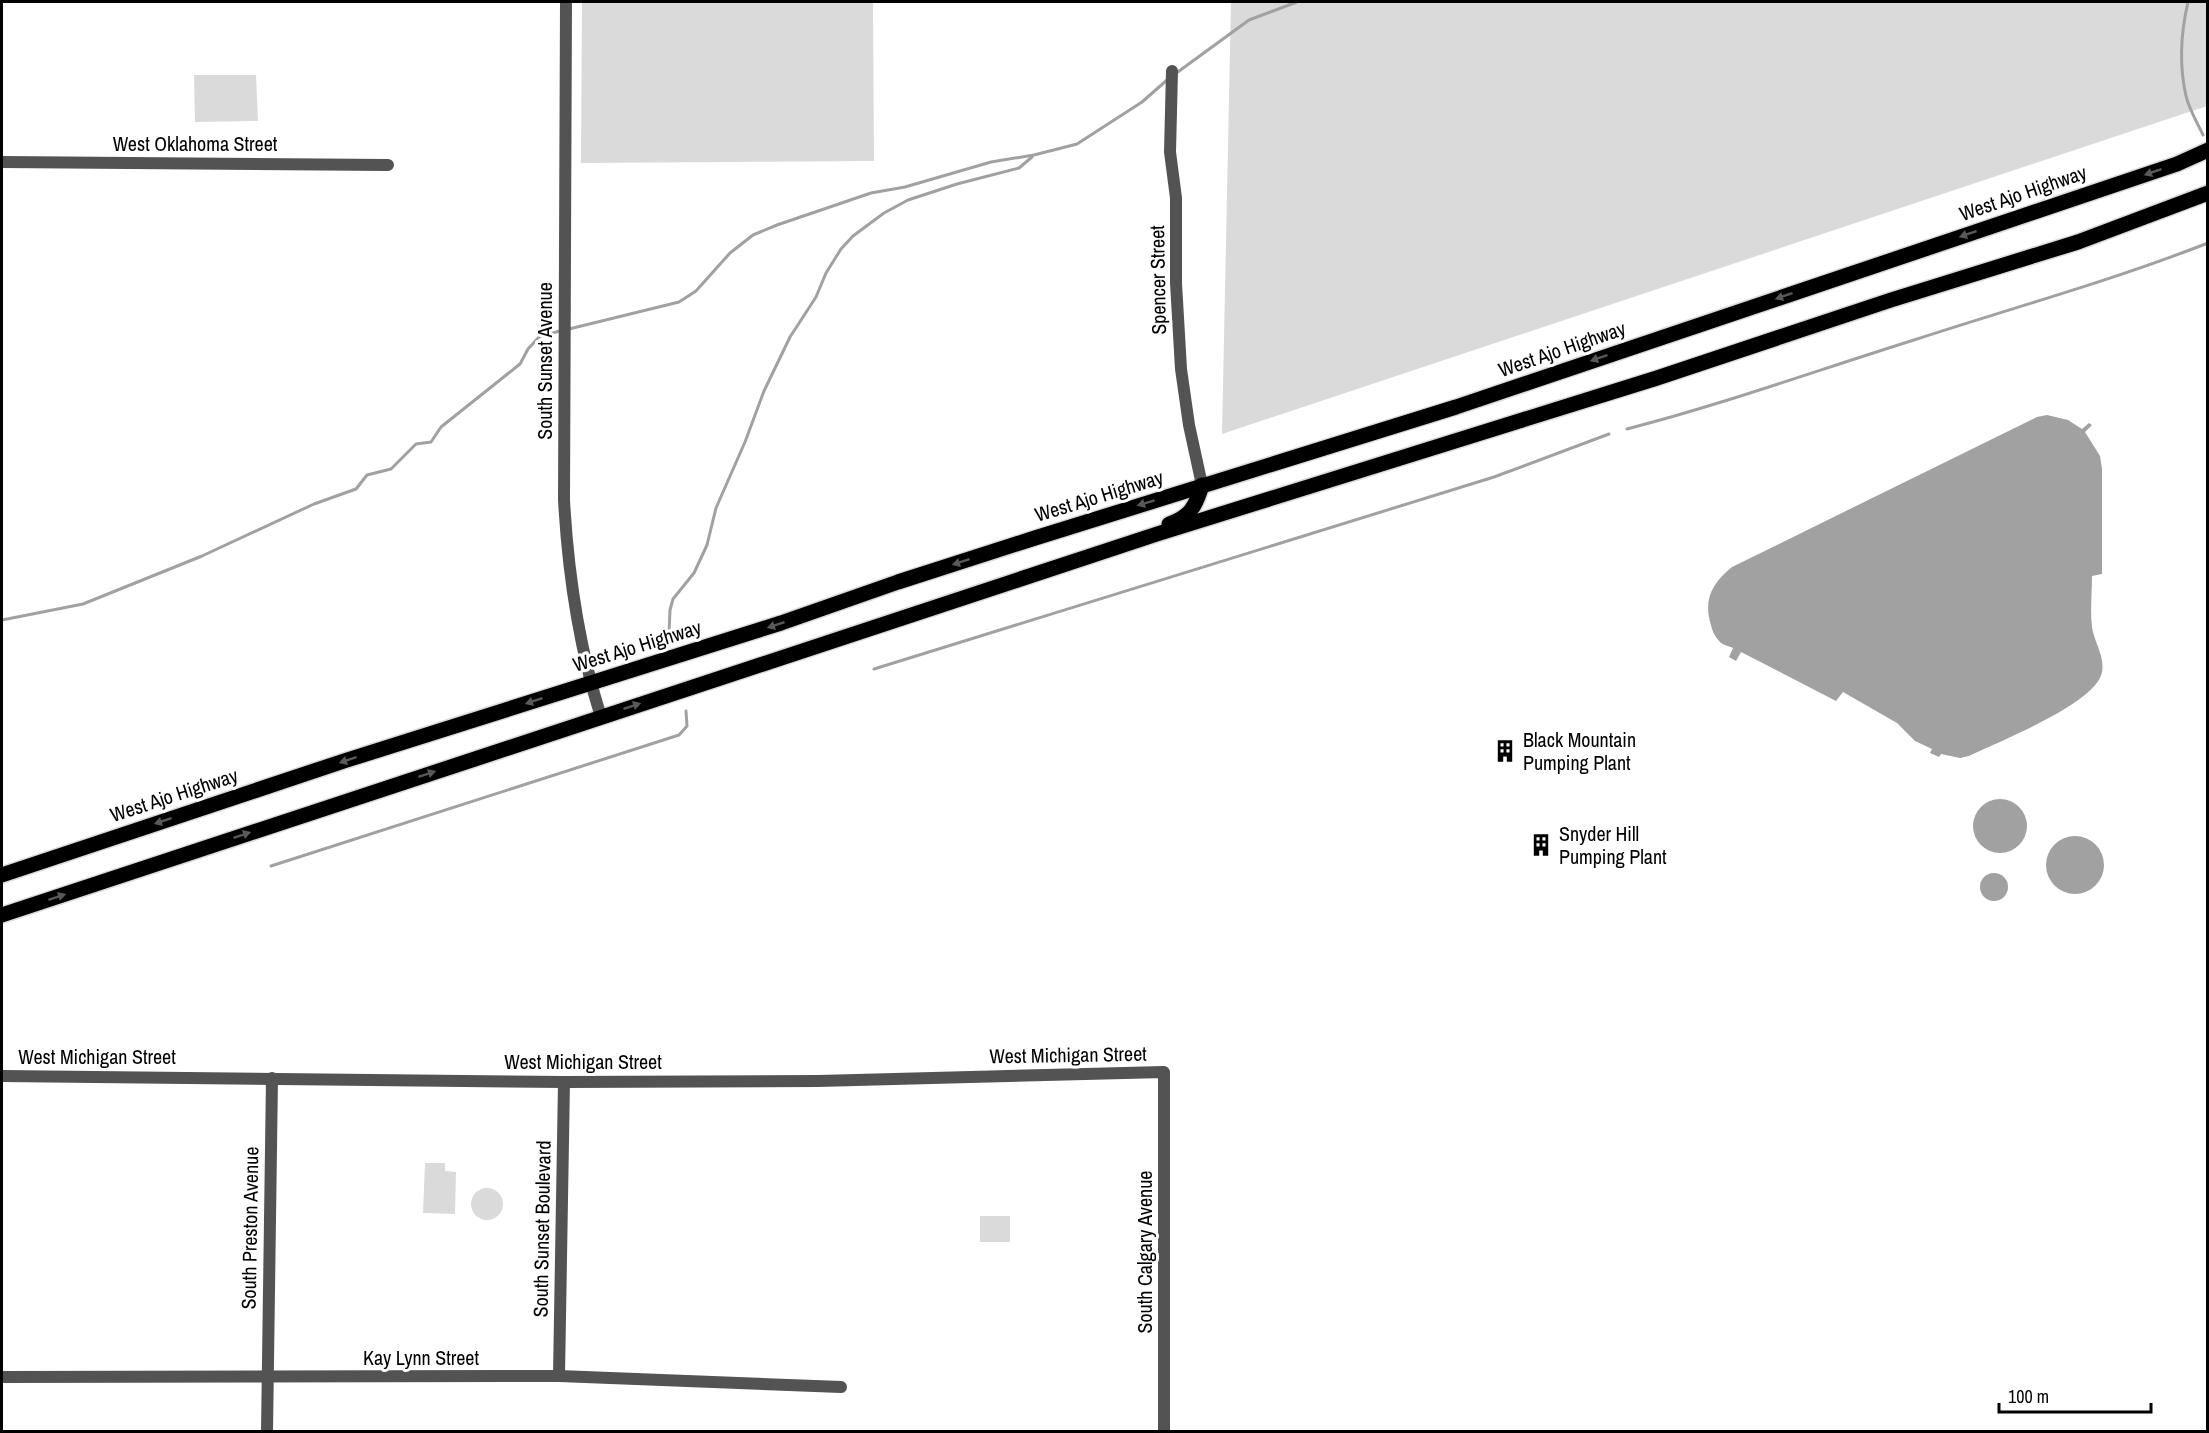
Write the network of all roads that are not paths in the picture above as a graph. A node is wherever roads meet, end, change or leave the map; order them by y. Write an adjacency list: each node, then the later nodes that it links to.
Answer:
1 (566, 2): 9 (street, South Sunset Avenue)
2 (1172, 71): 7 (street, Spencer Street)
3 (2208, 150): 7 (main road, West Ajo Highway, one-way to 7)
4 (2, 162): 5 (street, West Oklahoma Street)
5 (388, 165)
6 (2208, 193): 8 (main road)
7 (1202, 486): 8 (main road); 9 (main road, West Ajo Highway, one-way to 9)
8 (1103, 553): 10 (main road, one-way to 8)
9 (590, 683): 10 (street, South Sunset Avenue); 11 (main road, West Ajo Highway, one-way to 11)
10 (601, 717): 12 (main road, one-way to 10)
11 (2, 875)
12 (2, 915)
13 (1164, 1072): 16 (street, West Michigan Street); 22 (street, South Calgary Avenue)
14 (2, 1076): 15 (street, West Michigan Street)
15 (272, 1078): 16 (street, West Michigan Street); 19 (street, South Preston Avenue)
16 (564, 1082): 17 (street, South Sunset Boulevard)
17 (559, 1376): 19 (street, Kay Lynn Street); 20 (street, Kay Lynn Street)
18 (2, 1377): 19 (street, Kay Lynn Street)
19 (267, 1378): 21 (street, South Preston Avenue)
20 (841, 1387)
21 (267, 1431)
22 (1164, 1431)

